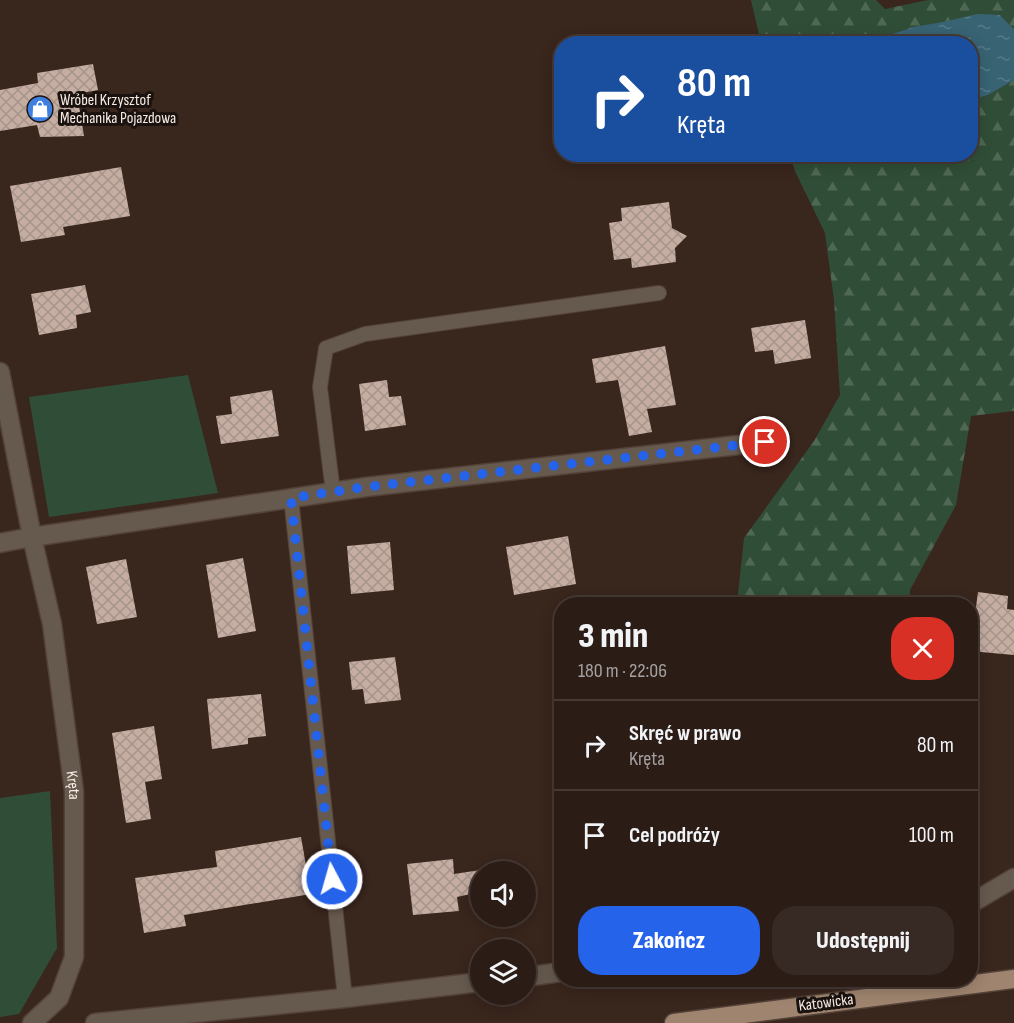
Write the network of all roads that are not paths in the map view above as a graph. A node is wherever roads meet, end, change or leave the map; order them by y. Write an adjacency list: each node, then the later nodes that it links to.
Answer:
1 (659, 293): 4 (lane)
2 (0, 372): 6 (street, Kręta)
3 (765, 442): 4 (street)
4 (333, 492): 5 (street)
5 (291, 498): 6 (street); 16 (lane)
6 (32, 537): 7 (street); 17 (street, Kręta)
7 (0, 543)
8 (1014, 878): 9 (street)
9 (978, 899)
10 (554, 973): 11 (street)
11 (536, 975)
12 (1014, 979): 14 (main road, Katowicka)
13 (470, 983): 16 (street)
14 (978, 984)
15 (952, 987): 19 (main road, Katowicka)
16 (345, 998): 18 (street)
17 (32, 1023)
18 (94, 1023)
19 (674, 1023)

